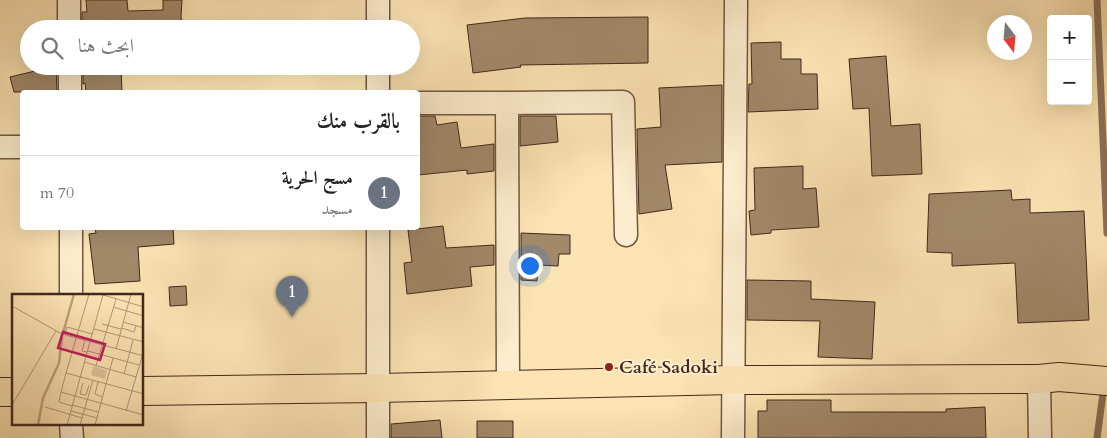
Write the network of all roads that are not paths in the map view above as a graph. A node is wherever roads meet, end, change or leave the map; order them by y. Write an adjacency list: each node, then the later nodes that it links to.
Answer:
1 (69, 0): 4 (street)
2 (378, 0): 5 (street)
3 (736, 0): 19 (street)
4 (69, 20)
5 (378, 20)
6 (70, 75): 8 (street)
7 (378, 75): 9 (street)
8 (70, 90)
9 (378, 90)
10 (420, 103): 11 (street)
11 (507, 103): 16 (street); 21 (street)
12 (0, 147): 13 (street)
13 (20, 147)
14 (71, 230): 17 (street)
15 (378, 230): 22 (street)
16 (626, 235)
17 (71, 294)
18 (1049, 378): 19 (main road); 20 (main road); 26 (street)
19 (733, 380): 21 (main road); 25 (street)
20 (1107, 381)
21 (508, 386): 22 (main road)
22 (378, 388): 23 (main road); 24 (street)
23 (144, 391)
24 (378, 438)
25 (733, 438)
26 (1040, 438)

